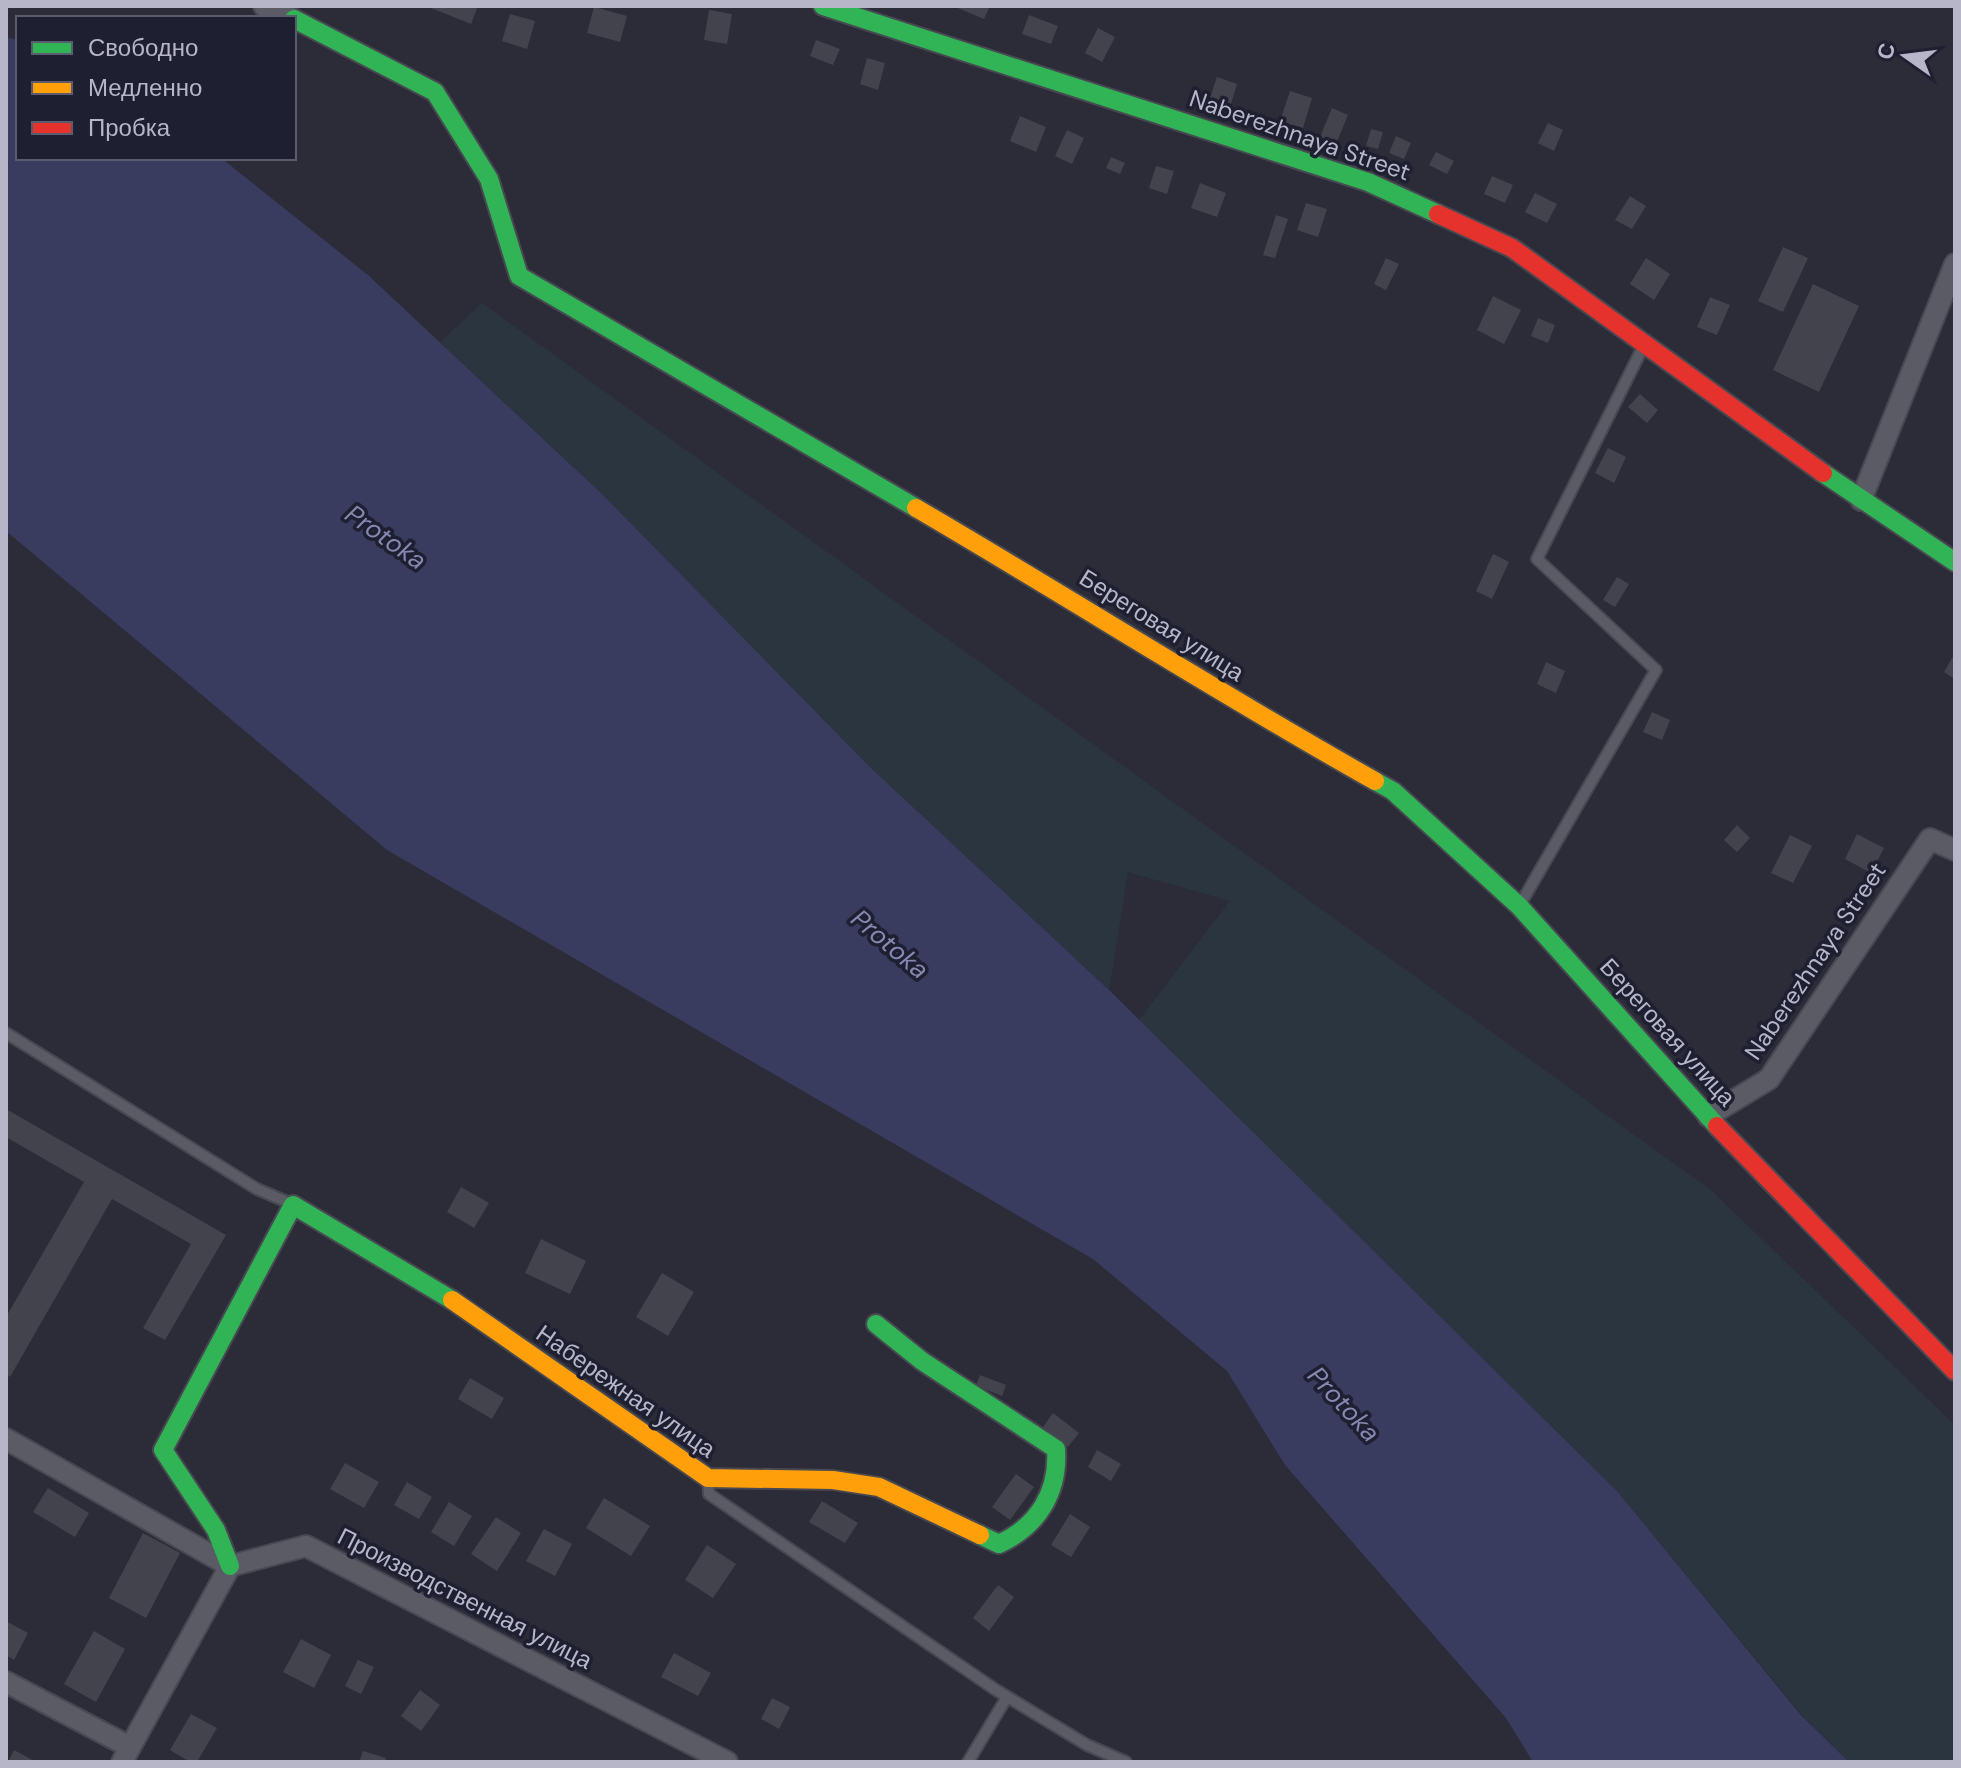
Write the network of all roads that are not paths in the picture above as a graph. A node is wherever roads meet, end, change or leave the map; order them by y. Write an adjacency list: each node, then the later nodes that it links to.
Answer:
1 (264, 6): 3 (street, Береговая улица)
2 (823, 6): 6 (street, Naberezhnaya Street)
3 (286, 16)
4 (296, 21): 10 (street, Береговая улица)
5 (1955, 264): 7 (street)
6 (1644, 345): 7 (street, Naberezhnaya Street); 10 (lane)
7 (1861, 500): 8 (street, Naberezhnaya Street)
8 (1955, 562)
9 (1955, 850): 12 (street, Naberezhnaya Street)
10 (1519, 906): 12 (street, Береговая улица)
11 (6, 1033): 13 (lane)
12 (1708, 1116): 15 (street, Береговая улица)
13 (293, 1205): 17 (street, Набережная улица); 18 (street)
14 (876, 1324): 17 (street, Набережная улица)
15 (1955, 1371)
16 (6, 1439): 18 (street)
17 (708, 1478): 20 (lane)
18 (230, 1566): 21 (street); 22 (street, Производственная улица)
19 (6, 1682): 21 (street)
20 (1007, 1697): 23 (lane); 24 (lane)
21 (126, 1755)
22 (727, 1762)
23 (968, 1762)
24 (1126, 1762)

